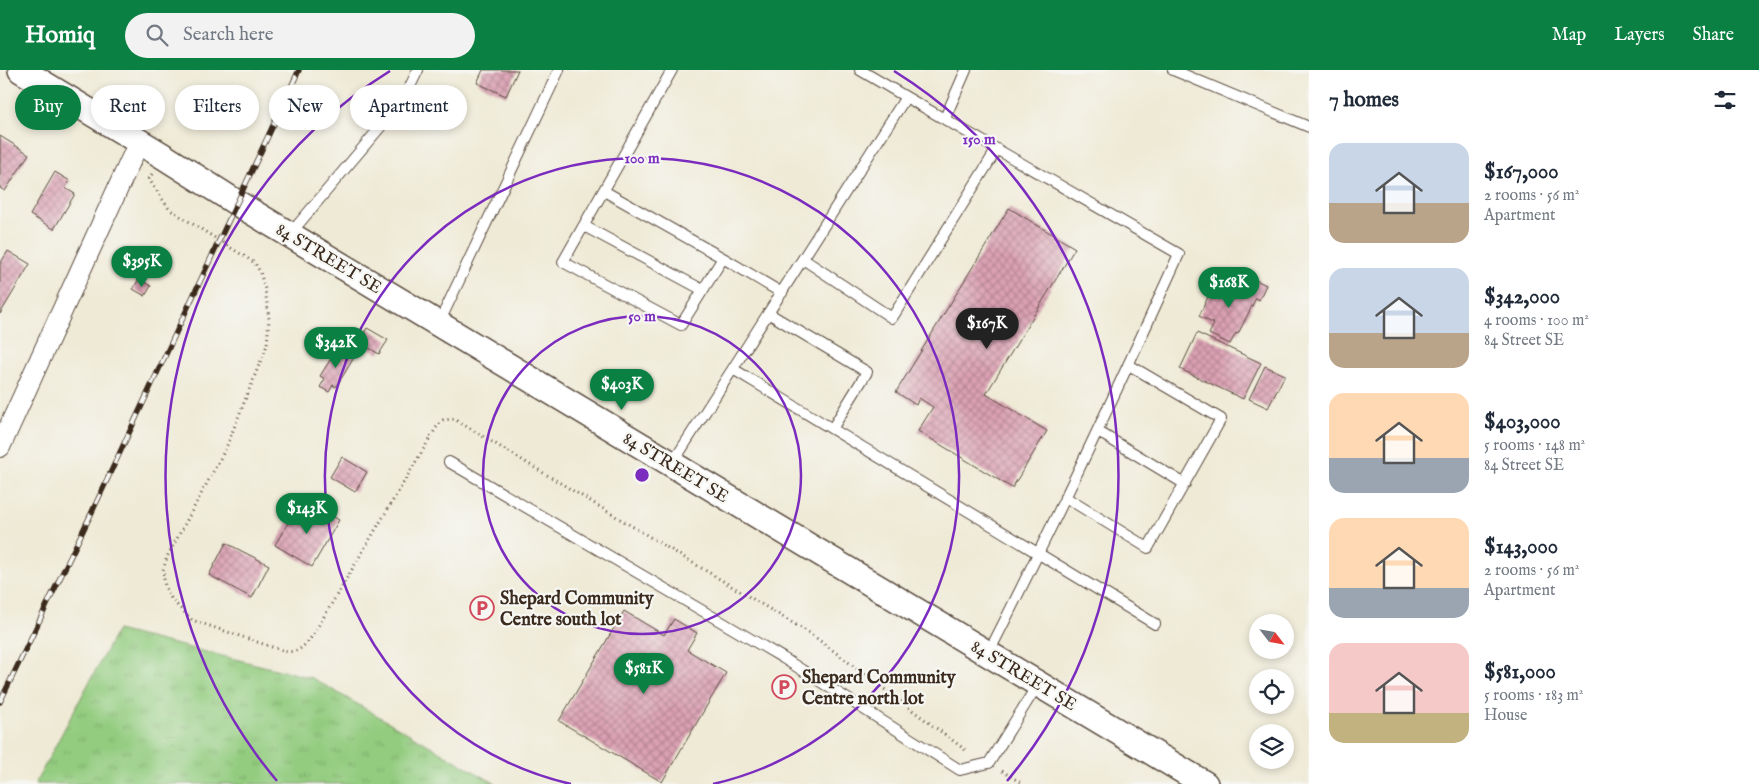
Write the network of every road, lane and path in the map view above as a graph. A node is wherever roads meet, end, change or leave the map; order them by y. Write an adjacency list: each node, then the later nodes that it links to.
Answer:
1 (21, 70): 11 (street, 84 STREET SE)
2 (418, 70): 16 (lane)
3 (559, 70): 22 (lane)
4 (672, 70): 14 (lane)
5 (860, 70): 8 (lane)
6 (967, 70): 9 (lane)
7 (1173, 70): 10 (lane)
8 (906, 97): 9 (lane); 18 (lane)
9 (945, 118): 12 (lane)
10 (1309, 127)
11 (139, 142): 16 (street, 84 STREET SE); 25 (street)
12 (996, 149): 18 (lane); 23 (lane)
13 (149, 180): 37 (path)
14 (604, 191): 15 (lane); 17 (lane)
15 (584, 226): 19 (lane); 19 (lane)
16 (289, 234): 22 (street, 84 STREET SE)
17 (723, 258): 19 (lane); 20 (lane)
18 (803, 259): 20 (lane)
19 (703, 290)
20 (782, 293): 21 (lane)
21 (768, 313): 24 (lane); 26 (lane)
22 (439, 324): 30 (street, 84 STREET SE)
23 (1129, 365): 27 (lane); 31 (lane)
24 (733, 368): 26 (lane); 30 (lane)
25 (5, 421): 28 (street)
26 (832, 429): 33 (lane)
27 (1097, 432): 31 (lane); 32 (lane)
28 (0, 447)
29 (450, 462): 37 (lane)
30 (672, 464): 35 (street, 84 STREET SE)
31 (1184, 484): 32 (lane)
32 (1065, 497): 33 (lane)
33 (1038, 554): 34 (lane); 35 (lane)
34 (1155, 624)
35 (988, 654): 36 (street, 84 STREET SE)
36 (1038, 684): 37 (lane); 39 (street, 84 STREET SE)
37 (988, 763): 38 (path)
38 (1023, 784)
39 (1205, 784)

